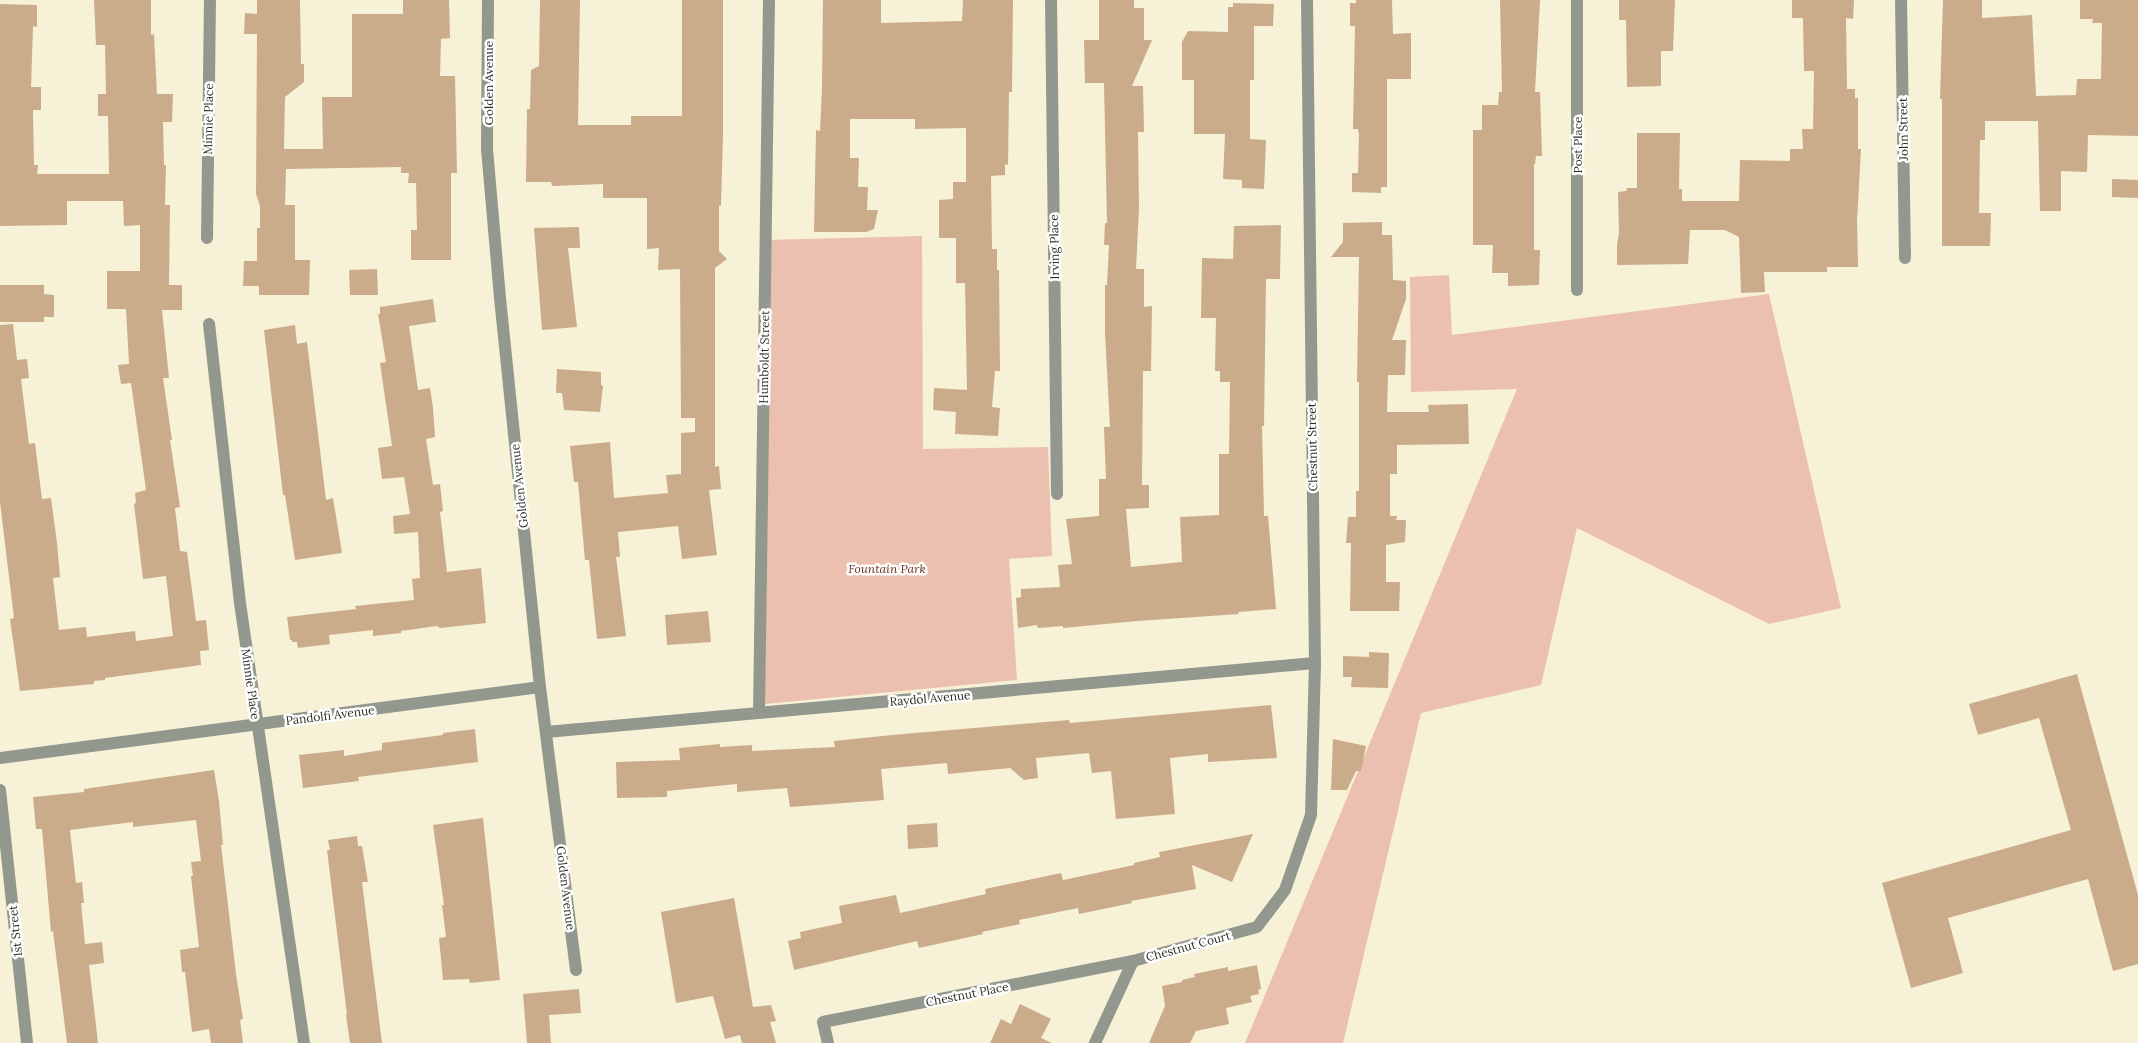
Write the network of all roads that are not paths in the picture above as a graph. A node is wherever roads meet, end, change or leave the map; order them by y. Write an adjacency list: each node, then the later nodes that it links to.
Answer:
1 (210, 0): 8 (street, Minnie Place)
2 (488, 0): 14 (street, Golden Avenue)
3 (769, 0): 15 (street, Humboldt Street)
4 (1051, 0): 12 (street, Irving Place)
5 (1307, 0): 13 (street, Chestnut Street)
6 (1577, 0): 10 (street, Post Place)
7 (1901, 0): 9 (street, John Street)
8 (207, 238)
9 (1905, 258)
10 (1576, 290)
11 (210, 324): 16 (street, Minnie Place)
12 (1056, 494)
13 (1315, 663): 15 (street, Raydol Avenue); 20 (street, Chestnut Street)
14 (540, 687): 16 (street, Pandolfi Avenue); 17 (street, Golden Avenue)
15 (758, 713): 17 (street, Raydol Avenue)
16 (257, 724): 18 (street, Pandolfi Avenue); 24 (street, Minnie Place)
17 (546, 732): 22 (street, Golden Avenue)
18 (0, 758)
19 (0, 790): 23 (street, 1st Street)
20 (1285, 890): 21 (street, Chestnut Court)
21 (1133, 961): 25 (street, Chestnut Place); 26 (street, Chestnut Court)
22 (576, 970)
23 (27, 1043)
24 (304, 1043)
25 (828, 1043)
26 (1095, 1043)

